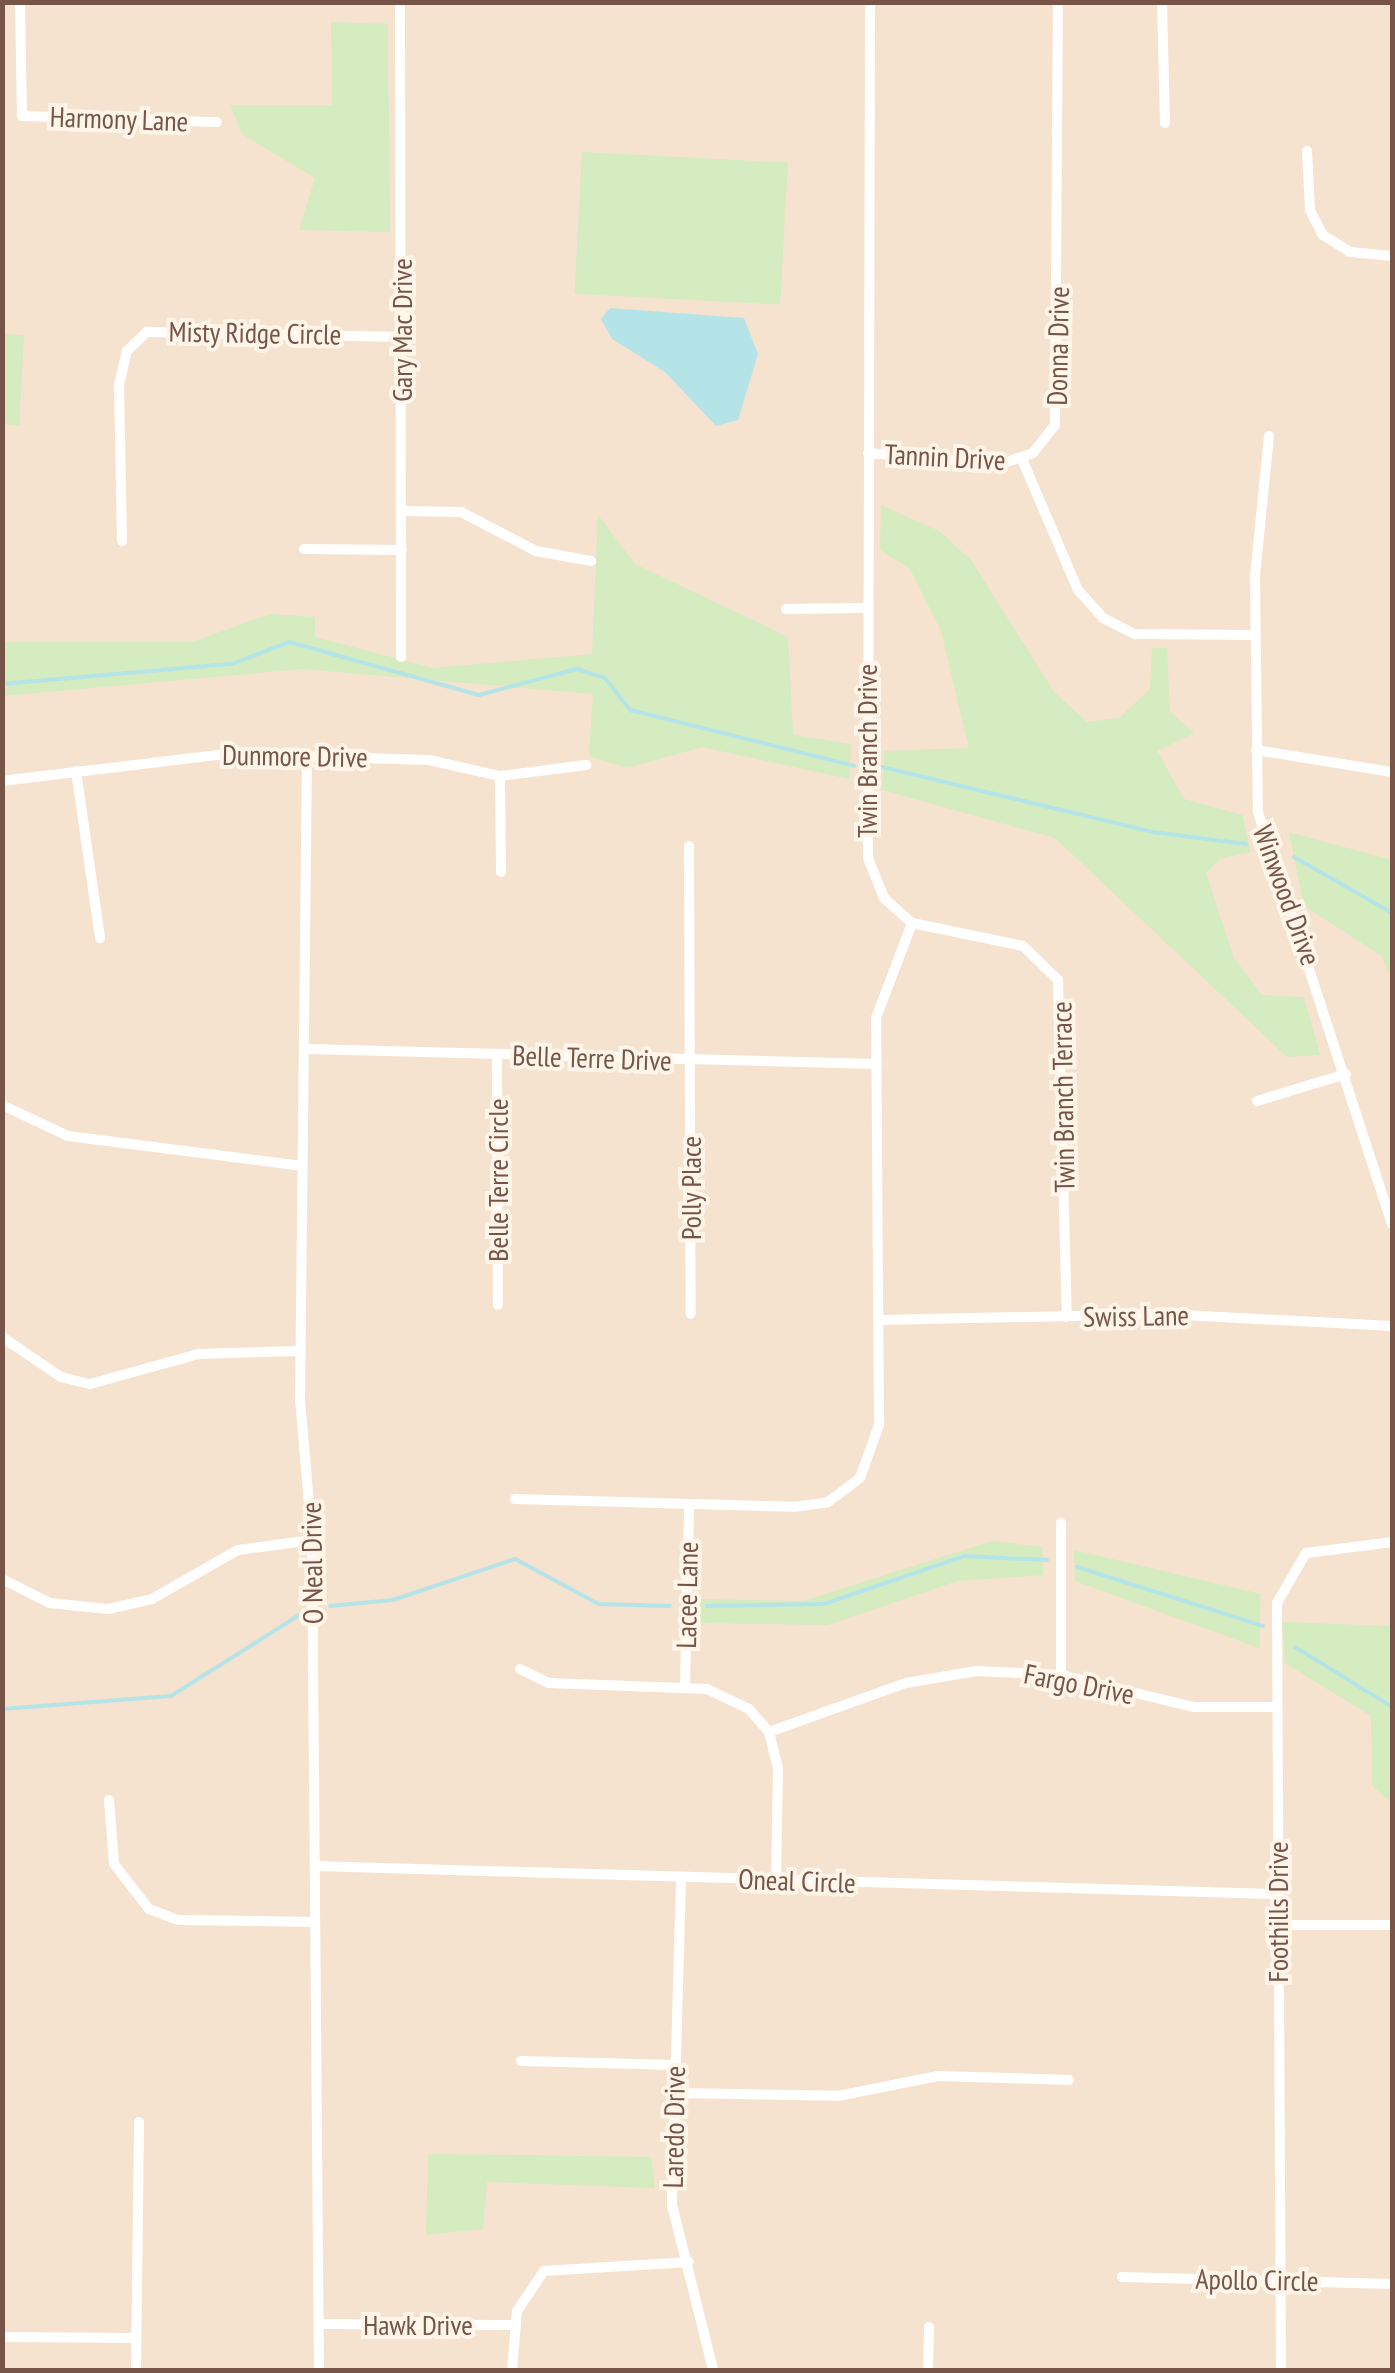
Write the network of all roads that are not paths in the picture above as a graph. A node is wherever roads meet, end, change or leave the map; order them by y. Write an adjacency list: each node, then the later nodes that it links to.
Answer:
1 (20, 2): 6 (street, Harmony Lane)
2 (400, 2): 10 (street, Gary Mac Drive)
3 (870, 2): 12 (street, Twin Branch Drive)
4 (1058, 2): 13 (street, Donna Drive)
5 (1162, 2): 7 (street)
6 (217, 122)
7 (1165, 123)
8 (1307, 151): 9 (street)
9 (1392, 256)
10 (402, 337): 14 (street, Gary Mac Drive); 15 (street, Misty Ridge Circle)
11 (1269, 436): 21 (street, Winwood Drive)
12 (868, 453): 13 (street, Tannin Drive); 20 (street, Twin Branch Drive)
13 (1022, 459): 21 (street)
14 (403, 510): 17 (street, Gary Mac Drive); 18 (street)
15 (122, 541)
16 (304, 548): 17 (street)
17 (402, 550): 22 (street, Gary Mac Drive)
18 (591, 561)
19 (786, 608): 20 (street)
20 (866, 608): 32 (street, Twin Branch Drive)
21 (1255, 635): 23 (street, Winwood Drive)
22 (401, 657)
23 (1256, 750): 27 (street); 38 (street, Winwood Drive)
24 (307, 756): 26 (street, Dunmore Drive); 28 (street, Dunmore Drive); 34 (street, O Neal Drive)
25 (586, 765): 28 (street, Dunmore Drive)
26 (76, 771): 29 (street, Dunmore Drive); 33 (street)
27 (1392, 772)
28 (500, 776): 31 (street)
29 (2, 781)
30 (688, 846): 36 (street, Polly Place)
31 (500, 872)
32 (912, 923): 37 (street); 45 (street, Twin Branch Terrace)
33 (100, 938)
34 (308, 1049): 35 (street, Belle Terre Drive); 41 (street, O Neal Drive)
35 (497, 1054): 36 (street, Belle Terre Drive); 43 (street, Belle Terre Circle)
36 (690, 1062): 37 (street, Belle Terre Drive); 44 (street, Polly Place)
37 (877, 1064): 46 (street)
38 (1346, 1074): 39 (street); 42 (street, Winwood Drive)
39 (1257, 1101)
40 (2, 1105): 41 (street)
41 (302, 1166): 49 (street, O Neal Drive)
42 (1392, 1224)
43 (498, 1305)
44 (691, 1314)
45 (1066, 1317): 46 (street, Swiss Lane); 47 (street, Swiss Lane)
46 (879, 1320): 51 (street)
47 (1392, 1326)
48 (2, 1338): 49 (street)
49 (299, 1351): 53 (street, O Neal Drive)
50 (515, 1499): 51 (street)
51 (689, 1505): 58 (street, Lacee Lane)
52 (1061, 1523): 57 (street)
53 (312, 1540): 55 (street); 62 (street, O Neal Drive)
54 (1392, 1542): 59 (street, Foothills Drive)
55 (2, 1579)
56 (520, 1669): 58 (street)
57 (1060, 1674): 59 (street, Fargo Drive); 60 (street, Fargo Drive)
58 (685, 1686): 60 (street)
59 (1277, 1707): 65 (street, Foothills Drive)
60 (769, 1732): 64 (street)
61 (109, 1800): 66 (street)
62 (316, 1866): 63 (street, Oneal Circle); 66 (street, O Neal Drive)
63 (680, 1878): 64 (street, Oneal Circle); 70 (street, Laredo Drive)
64 (776, 1881): 65 (street, Oneal Circle)
65 (1278, 1894): 67 (street, Foothills Drive)
66 (315, 1922): 78 (street, O Neal Drive)
67 (1278, 1924): 68 (street); 76 (street, Foothills Drive)
68 (1392, 1925)
69 (521, 2061): 70 (street)
70 (675, 2065): 72 (street, Laredo Drive)
71 (1069, 2080): 72 (street)
72 (674, 2093): 74 (street, Laredo Drive)
73 (139, 2122): 82 (street)
74 (690, 2262): 79 (street); 86 (street, Laredo Drive)
75 (1122, 2277): 76 (street, Apollo Circle)
76 (1280, 2281): 77 (street, Apollo Circle); 88 (street, Foothills Drive)
77 (1392, 2284)
78 (320, 2324): 79 (street, Hawk Drive); 84 (street, O Neal Drive)
79 (516, 2325): 85 (street)
80 (929, 2327): 87 (street)
81 (2, 2337): 82 (street)
82 (136, 2338): 83 (street)
83 (136, 2370)
84 (320, 2370)
85 (512, 2370)
86 (713, 2370)
87 (928, 2370)
88 (1281, 2370)

